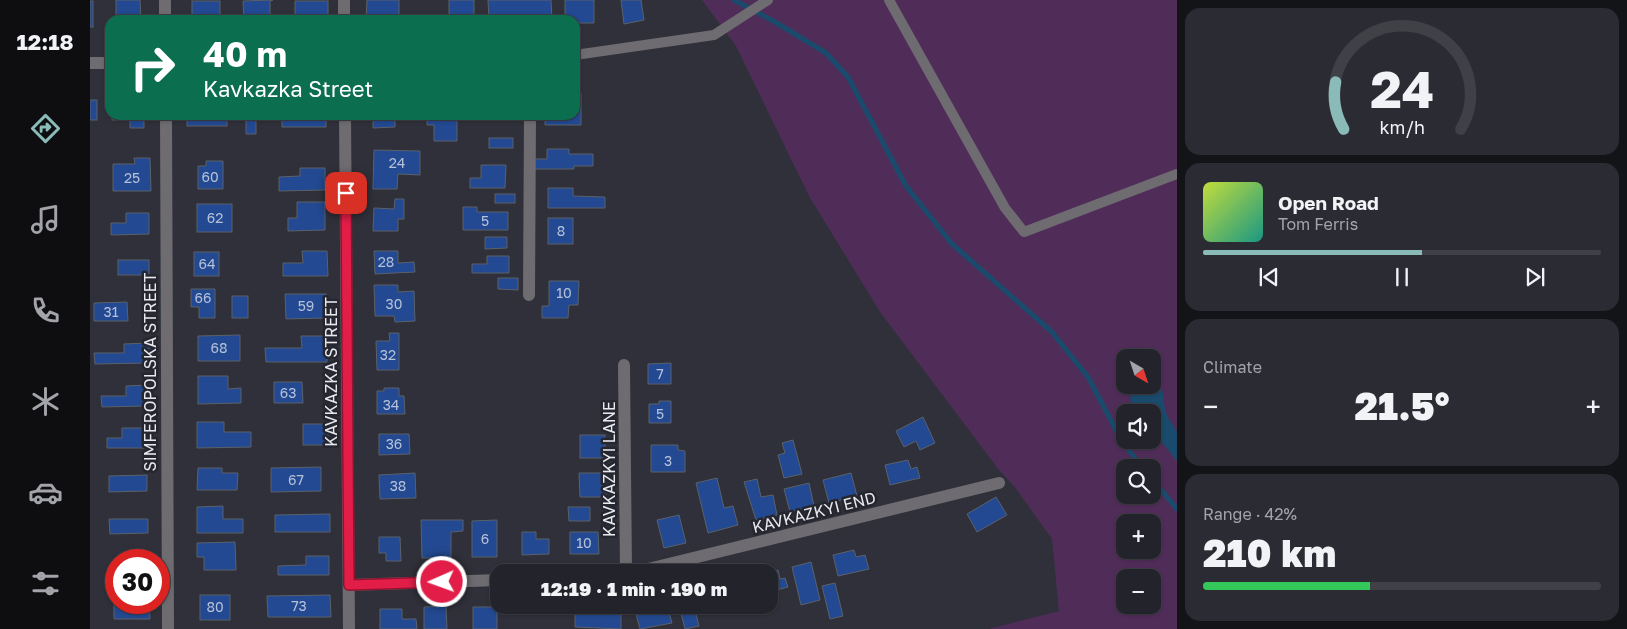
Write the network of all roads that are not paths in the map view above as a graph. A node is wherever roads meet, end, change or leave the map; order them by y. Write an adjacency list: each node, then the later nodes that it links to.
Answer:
1 (165, 0): 5 (street)
2 (344, 0): 6 (street)
3 (768, 0): 7 (lane)
4 (889, 0): 13 (lane)
5 (165, 15)
6 (344, 15)
7 (580, 54)
8 (90, 63): 9 (street)
9 (105, 63)
10 (166, 120): 21 (street, SIMFEROPOLSKA STREET)
11 (345, 120): 20 (street, KAVKAZKA STREET)
12 (530, 120): 14 (street)
13 (1177, 174)
14 (529, 295)
15 (624, 365): 17 (street, KAVKAZKYI LANE)
16 (1000, 483): 18 (street, KAVKAZKYI END)
17 (626, 564)
18 (669, 564)
19 (490, 580): 20 (street)
20 (349, 585): 22 (street, KAVKAZKA STREET)
21 (168, 629)
22 (349, 629)

